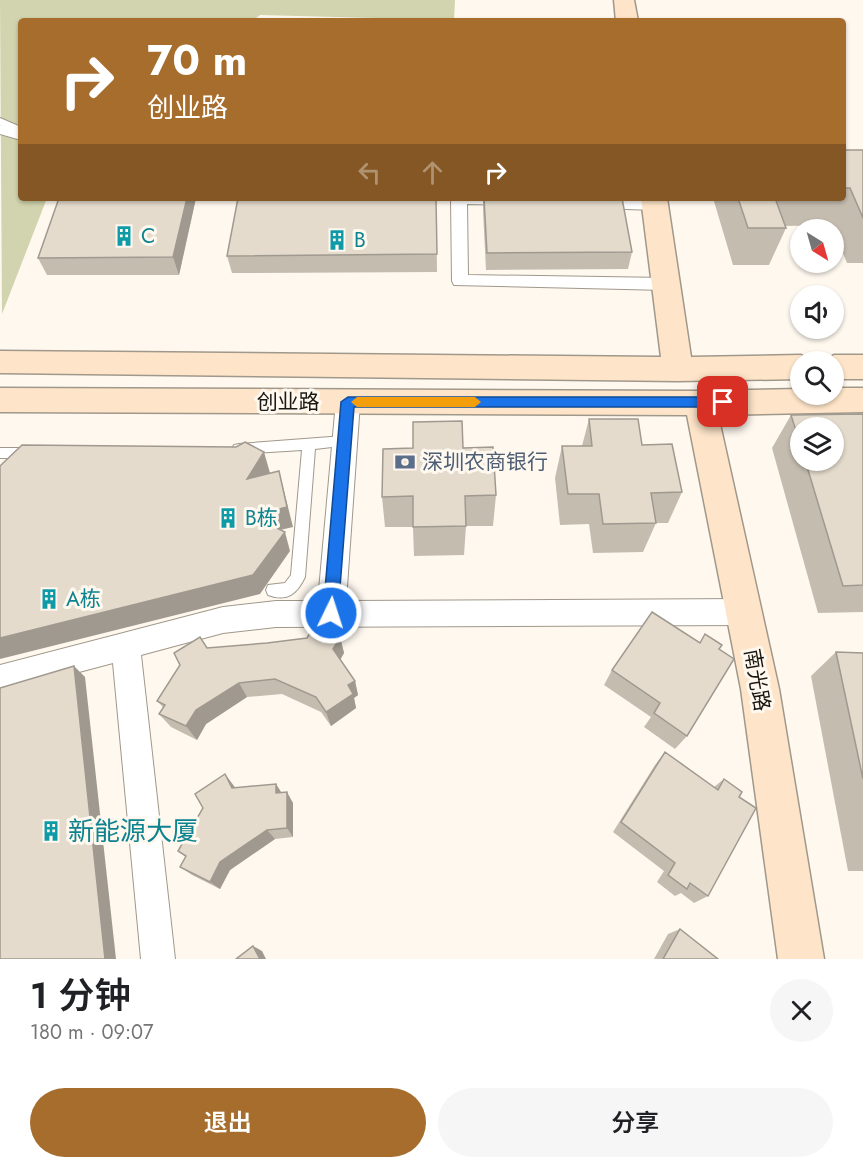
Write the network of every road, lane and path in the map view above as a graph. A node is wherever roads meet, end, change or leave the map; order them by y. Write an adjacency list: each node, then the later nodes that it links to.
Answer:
1 (624, 0): 2 (main road)
2 (627, 18)
3 (0, 121): 5 (lane)
4 (0, 129): 6 (street)
5 (18, 130)
6 (18, 135)
7 (459, 201): 10 (street)
8 (654, 201): 9 (street); 10 (main road)
9 (586, 202)
10 (666, 284): 15 (main road)
11 (0, 362): 15 (main road, 创业路)
12 (844, 367): 13 (main road)
13 (863, 367)
14 (790, 368): 15 (main road, 创业路)
15 (678, 369)
16 (0, 400): 18 (main road, 创业路)
17 (863, 400): 19 (main road, 创业路)
18 (348, 402): 19 (main road, 创业路); 20 (street)
19 (700, 403): 26 (main road, 南光路)
20 (344, 441): 21 (lane); 27 (street)
21 (309, 444): 22 (lane); 25 (lane)
22 (228, 450)
23 (0, 453): 24 (lane)
24 (46, 453)
25 (273, 590)
26 (744, 612): 27 (street); 31 (main road, 南光路)
27 (331, 613): 28 (street)
28 (126, 645): 29 (street); 30 (street)
29 (0, 679)
30 (158, 959)
31 (801, 959)

